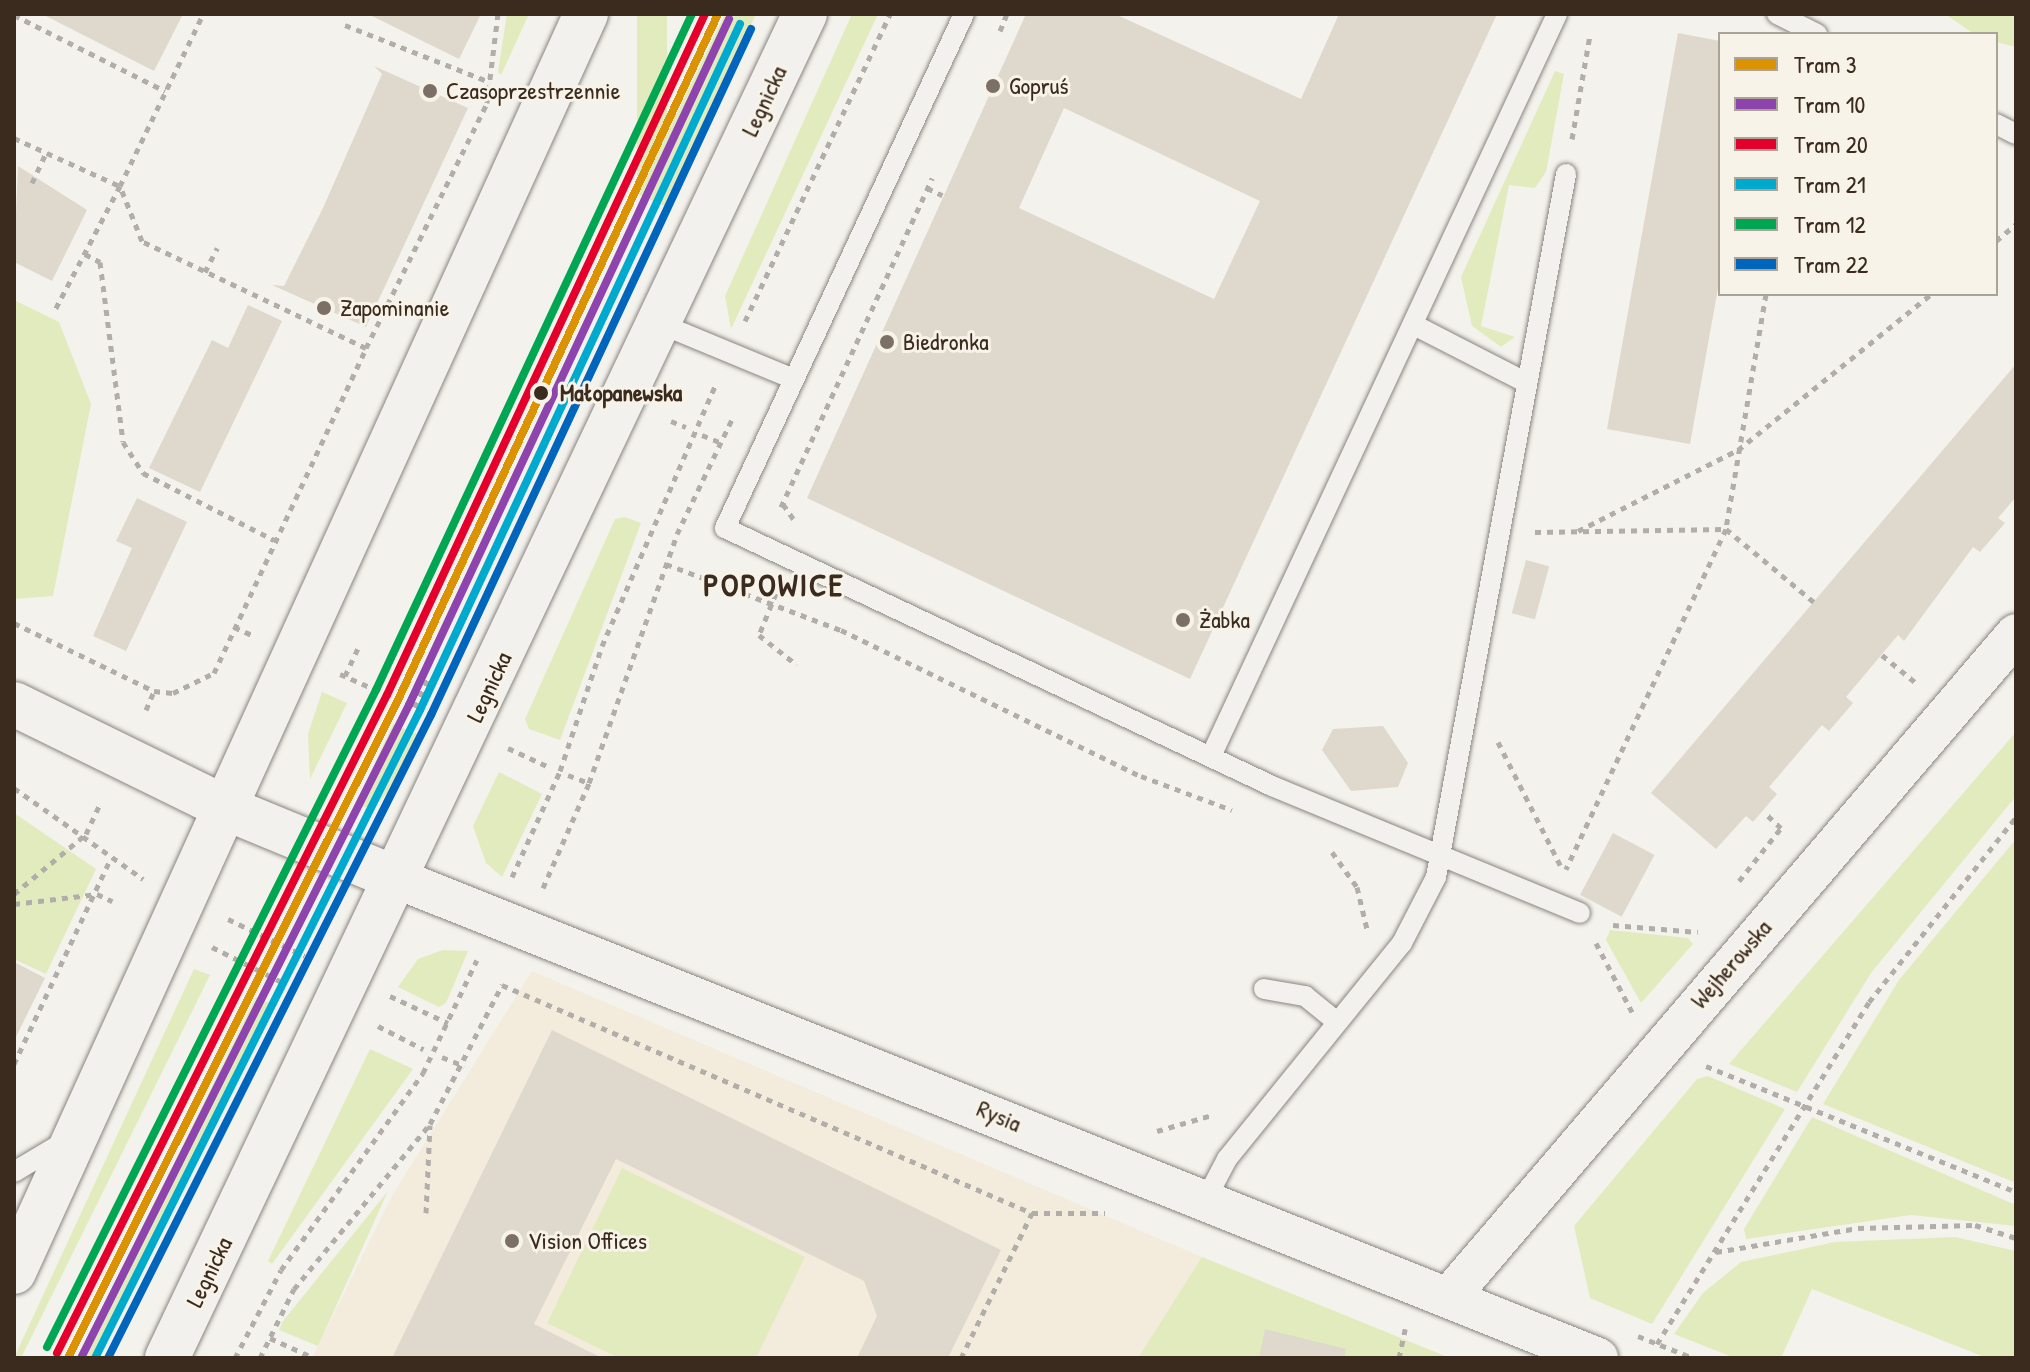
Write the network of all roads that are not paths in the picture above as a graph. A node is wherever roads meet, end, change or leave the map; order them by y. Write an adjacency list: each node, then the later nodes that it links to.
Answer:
1 (586, 14): 17 (main road)
2 (805, 14): 10 (main road, Legnicka)
3 (964, 14): 12 (lane)
4 (1557, 14): 11 (lane)
5 (1777, 14): 6 (lane)
6 (1813, 32)
7 (1998, 125): 8 (lane)
8 (2016, 134)
9 (1566, 174): 13 (lane)
10 (661, 324): 12 (lane); 19 (main road, Legnicka)
11 (1416, 326): 13 (lane); 16 (lane)
12 (794, 379): 16 (lane)
13 (1525, 382): 18 (lane)
14 (2016, 634): 27 (street, Wejherowska)
15 (14, 704): 17 (main road)
16 (1212, 754): 18 (lane)
17 (228, 809): 19 (main road); 23 (main road)
18 (1441, 862): 20 (lane); 22 (lane)
19 (398, 879): 25 (street, Rysia); 28 (main road, Legnicka)
20 (1580, 913)
21 (1264, 989): 22 (lane)
22 (1336, 1021): 25 (lane)
23 (78, 1133): 24 (lane); 26 (main road)
24 (14, 1172)
25 (1206, 1199): 27 (street, Rysia)
26 (14, 1272)
27 (1449, 1297): 29 (street, Rysia)
28 (167, 1358)
29 (1598, 1358)

